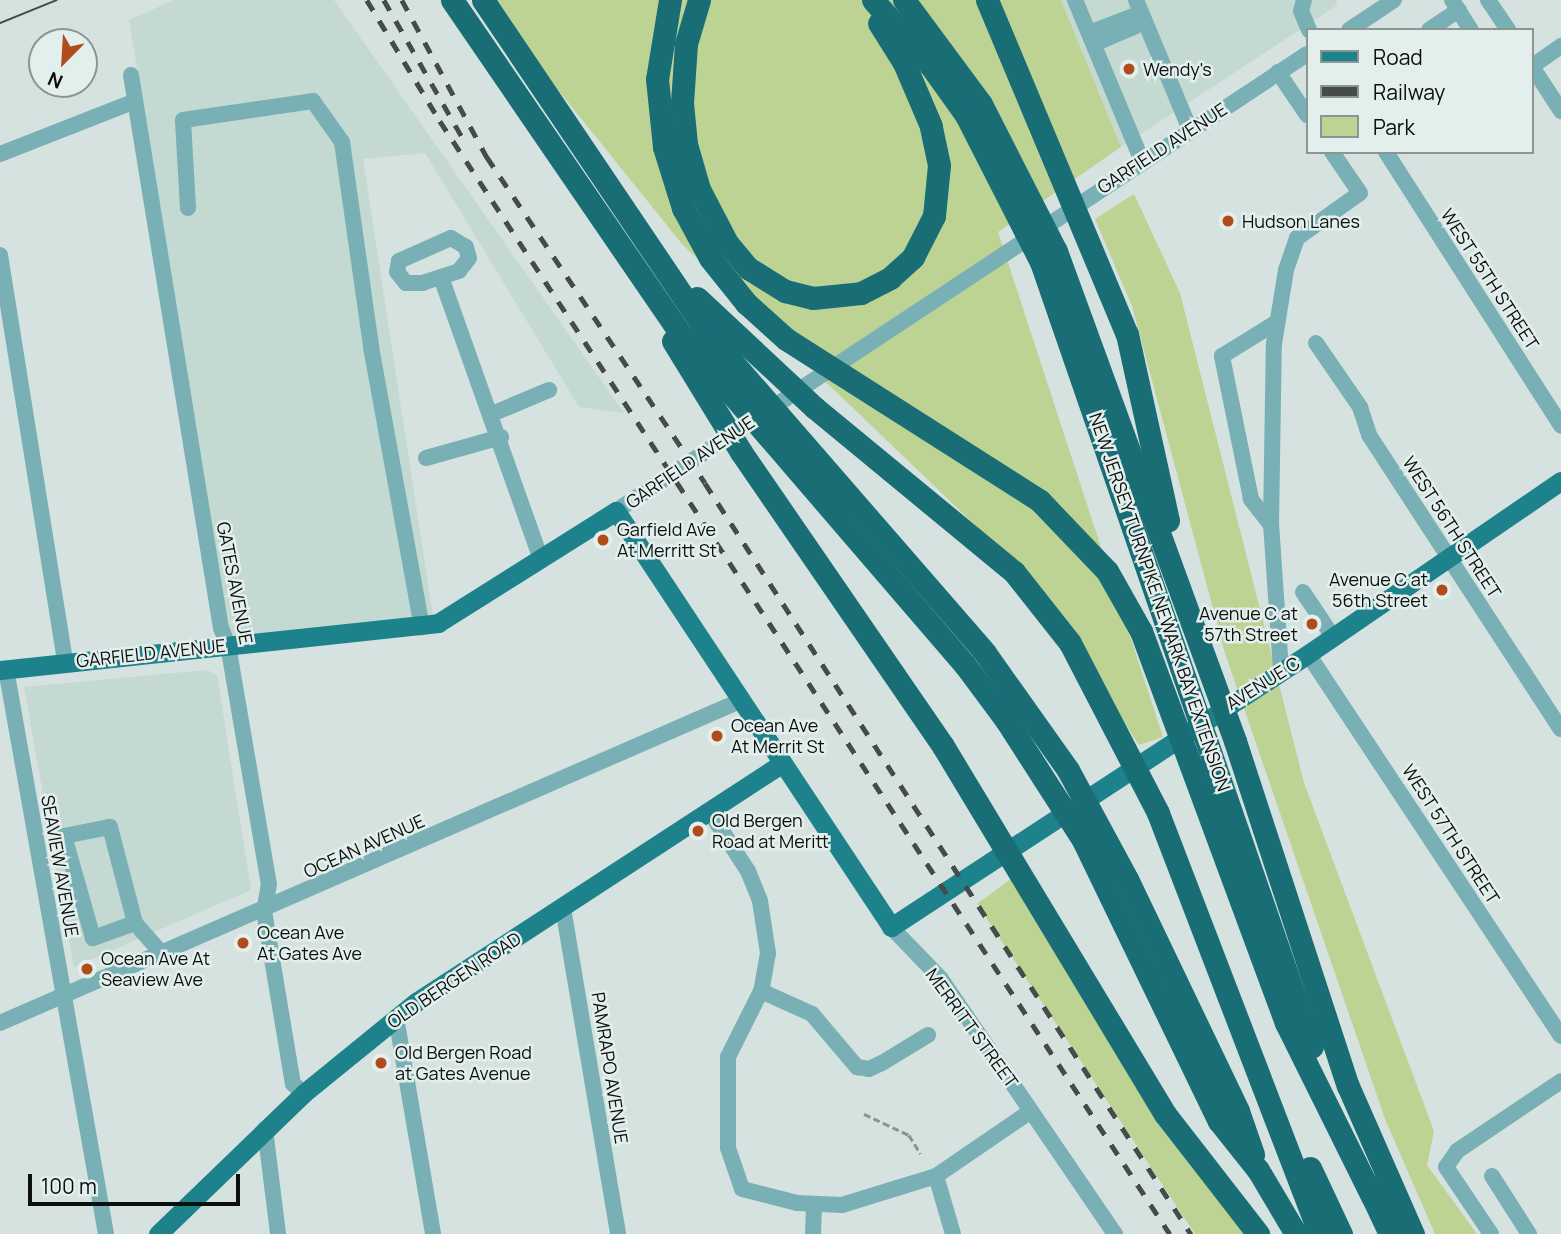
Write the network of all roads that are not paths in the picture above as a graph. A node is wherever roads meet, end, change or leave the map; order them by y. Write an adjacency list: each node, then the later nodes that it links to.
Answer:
1 (483, 0): 38 (highway)
2 (670, 0): 89 (highway)
3 (699, 0): 4 (highway)
4 (864, 0)
5 (873, 0): 37 (highway, NEW JERSEY TURNPIKE NEWARK BAY EXTENSION)
6 (904, 0): 37 (highway, NEW JERSEY TURNPIKE NEWARK BAY EXTENSION)
7 (988, 0): 57 (highway)
8 (1075, 0): 21 (street)
9 (1304, 0): 16 (street)
10 (1394, 0): 13 (street)
11 (1488, 0): 20 (street)
12 (1455, 5): 18 (street); 19 (street)
13 (1371, 6): 17 (street)
14 (458, 8): 41 (highway)
15 (1141, 12): 21 (street); 31 (street)
16 (1308, 28)
17 (1352, 28)
18 (1431, 28)
19 (1470, 28)
20 (1507, 28)
21 (1091, 38): 35 (street)
22 (1561, 47): 24 (street)
23 (1306, 55): 26 (street, GARFIELD AVENUE)
24 (1533, 65)
25 (1533, 68): 29 (street)
26 (1278, 72): 30 (street); 31 (street, GARFIELD AVENUE)
27 (131, 75): 28 (street, GATES AVENUE)
28 (135, 101): 32 (street); 60 (street, GATES AVENUE)
29 (1561, 111)
30 (1306, 114)
31 (1190, 130): 35 (street, GARFIELD AVENUE)
32 (0, 154)
33 (1333, 154): 43 (street)
34 (1391, 154): 48 (street, WEST 55TH STREET)
35 (1142, 161): 52 (street, GARFIELD AVENUE)
36 (188, 208): 58 (street)
37 (1028, 210): 40 (highway, NEW JERSEY TURNPIKE NEWARK BAY EXTENSION)
38 (647, 246): 46 (highway); 67 (highway)
39 (0, 255): 62 (street)
40 (1048, 257): 57 (highway, NEW JERSEY TURNPIKE NEWARK BAY EXTENSION); 89 (highway, NEW JERSEY TURNPIKE NEWARK BAY EXTENSION)
41 (628, 262): 46 (highway); 70 (highway)
42 (442, 280): 47 (street)
43 (1277, 322): 53 (street); 53 (street)
44 (1316, 343): 55 (street, WEST 56TH STREET)
45 (549, 390): 47 (street)
46 (746, 396): 100 (highway)
47 (492, 414): 49 (street)
48 (1561, 426)
49 (500, 438): 50 (street); 54 (street)
50 (426, 458)
51 (1561, 481): 55 (main road, AVENUE C)
52 (616, 511): 54 (main road, GARFIELD AVENUE); 65 (main road, MERRITT STREET)
53 (1271, 524): 64 (street)
54 (540, 556): 58 (main road, GARFIELD AVENUE)
55 (1448, 556): 59 (main road, AVENUE C); 66 (street, WEST 56TH STREET)
56 (1304, 592): 59 (street)
57 (1184, 598): 104 (highway, NEW JERSEY TURNPIKE NEWARK BAY EXTENSION)
58 (422, 627): 60 (main road, GARFIELD AVENUE)
59 (1333, 636): 61 (main road, AVENUE C)
60 (228, 645): 62 (main road, GARFIELD AVENUE); 72 (street, GATES AVENUE)
61 (1308, 654): 64 (main road, AVENUE C); 82 (street, WEST 57TH STREET)
62 (65, 662): 63 (main road, GARFIELD AVENUE)
63 (3, 669): 78 (street, SEAVIEW AVENUE)
64 (1281, 670): 67 (main road, AVENUE C)
65 (742, 700): 68 (main road, MERRITT STREET); 72 (street, OCEAN AVENUE)
66 (1561, 729)
67 (1136, 763): 70 (main road, AVENUE C); 73 (highway)
68 (780, 765): 69 (main road, OLD BERGEN ROAD); 75 (main road, MERRITT STREET)
69 (709, 811): 71 (main road, OLD BERGEN ROAD); 77 (street)
70 (1007, 850): 75 (main road, AVENUE C); 99 (highway)
71 (563, 908): 79 (main road, OLD BERGEN ROAD); 95 (street, PAMRAPO AVENUE)
72 (264, 911): 76 (street, OCEAN AVENUE); 84 (street, GATES AVENUE)
73 (1202, 922): 101 (highway); 102 (highway)
74 (135, 923): 74 (street); 76 (street)
75 (891, 927): 85 (street, MERRITT STREET)
76 (163, 955): 78 (street, OCEAN AVENUE)
77 (761, 991): 81 (street); 90 (street)
78 (65, 995): 80 (street, OCEAN AVENUE); 91 (street, SEAVIEW AVENUE)
79 (396, 1017): 84 (main road, OLD BERGEN ROAD); 94 (street)
80 (0, 1023)
81 (928, 1035)
82 (1561, 1036)
83 (1561, 1081): 105 (street)
84 (304, 1093): 86 (main road, OLD BERGEN ROAD)
85 (1031, 1111): 87 (street); 98 (street, MERRITT STREET)
86 (265, 1129): 92 (main road, OLD BERGEN ROAD); 93 (street)
87 (936, 1176): 90 (street); 97 (street)
88 (1492, 1176): 106 (street)
89 (1372, 1196): 103 (highway, NEW JERSEY TURNPIKE NEWARK BAY EXTENSION)
90 (814, 1205): 96 (street)
91 (106, 1234)
92 (158, 1234)
93 (278, 1234)
94 (433, 1234)
95 (618, 1234)
96 (813, 1234)
97 (953, 1234)
98 (1115, 1234)
99 (1258, 1234)
100 (1296, 1234)
101 (1320, 1234)
102 (1340, 1234)
103 (1390, 1234)
104 (1413, 1234)
105 (1491, 1234)
106 (1529, 1234)

